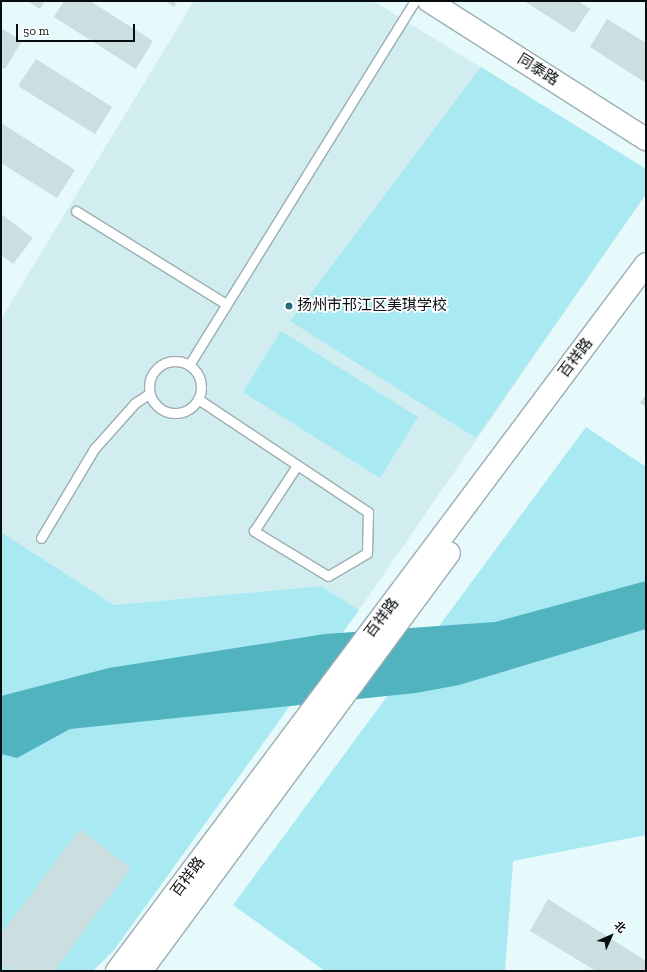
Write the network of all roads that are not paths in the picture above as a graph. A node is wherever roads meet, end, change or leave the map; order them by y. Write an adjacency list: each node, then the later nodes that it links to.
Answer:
1 (415, 1): 7 (lane)
2 (429, 1): 3 (street, 同泰路)
3 (646, 139)
4 (76, 210): 7 (lane)
5 (646, 264): 13 (street, 百祥路)
6 (646, 287): 13 (street, 百祥路)
7 (226, 304): 8 (lane)
8 (189, 365): 9 (lane); 10 (lane)
9 (149, 394): 10 (lane); 12 (lane)
10 (198, 399): 11 (lane)
11 (296, 467): 11 (lane)
12 (41, 538)
13 (391, 618): 14 (street, 百祥路)
14 (322, 711): 15 (street, 百祥路); 16 (street, 百祥路)
15 (117, 971)
16 (141, 971)

